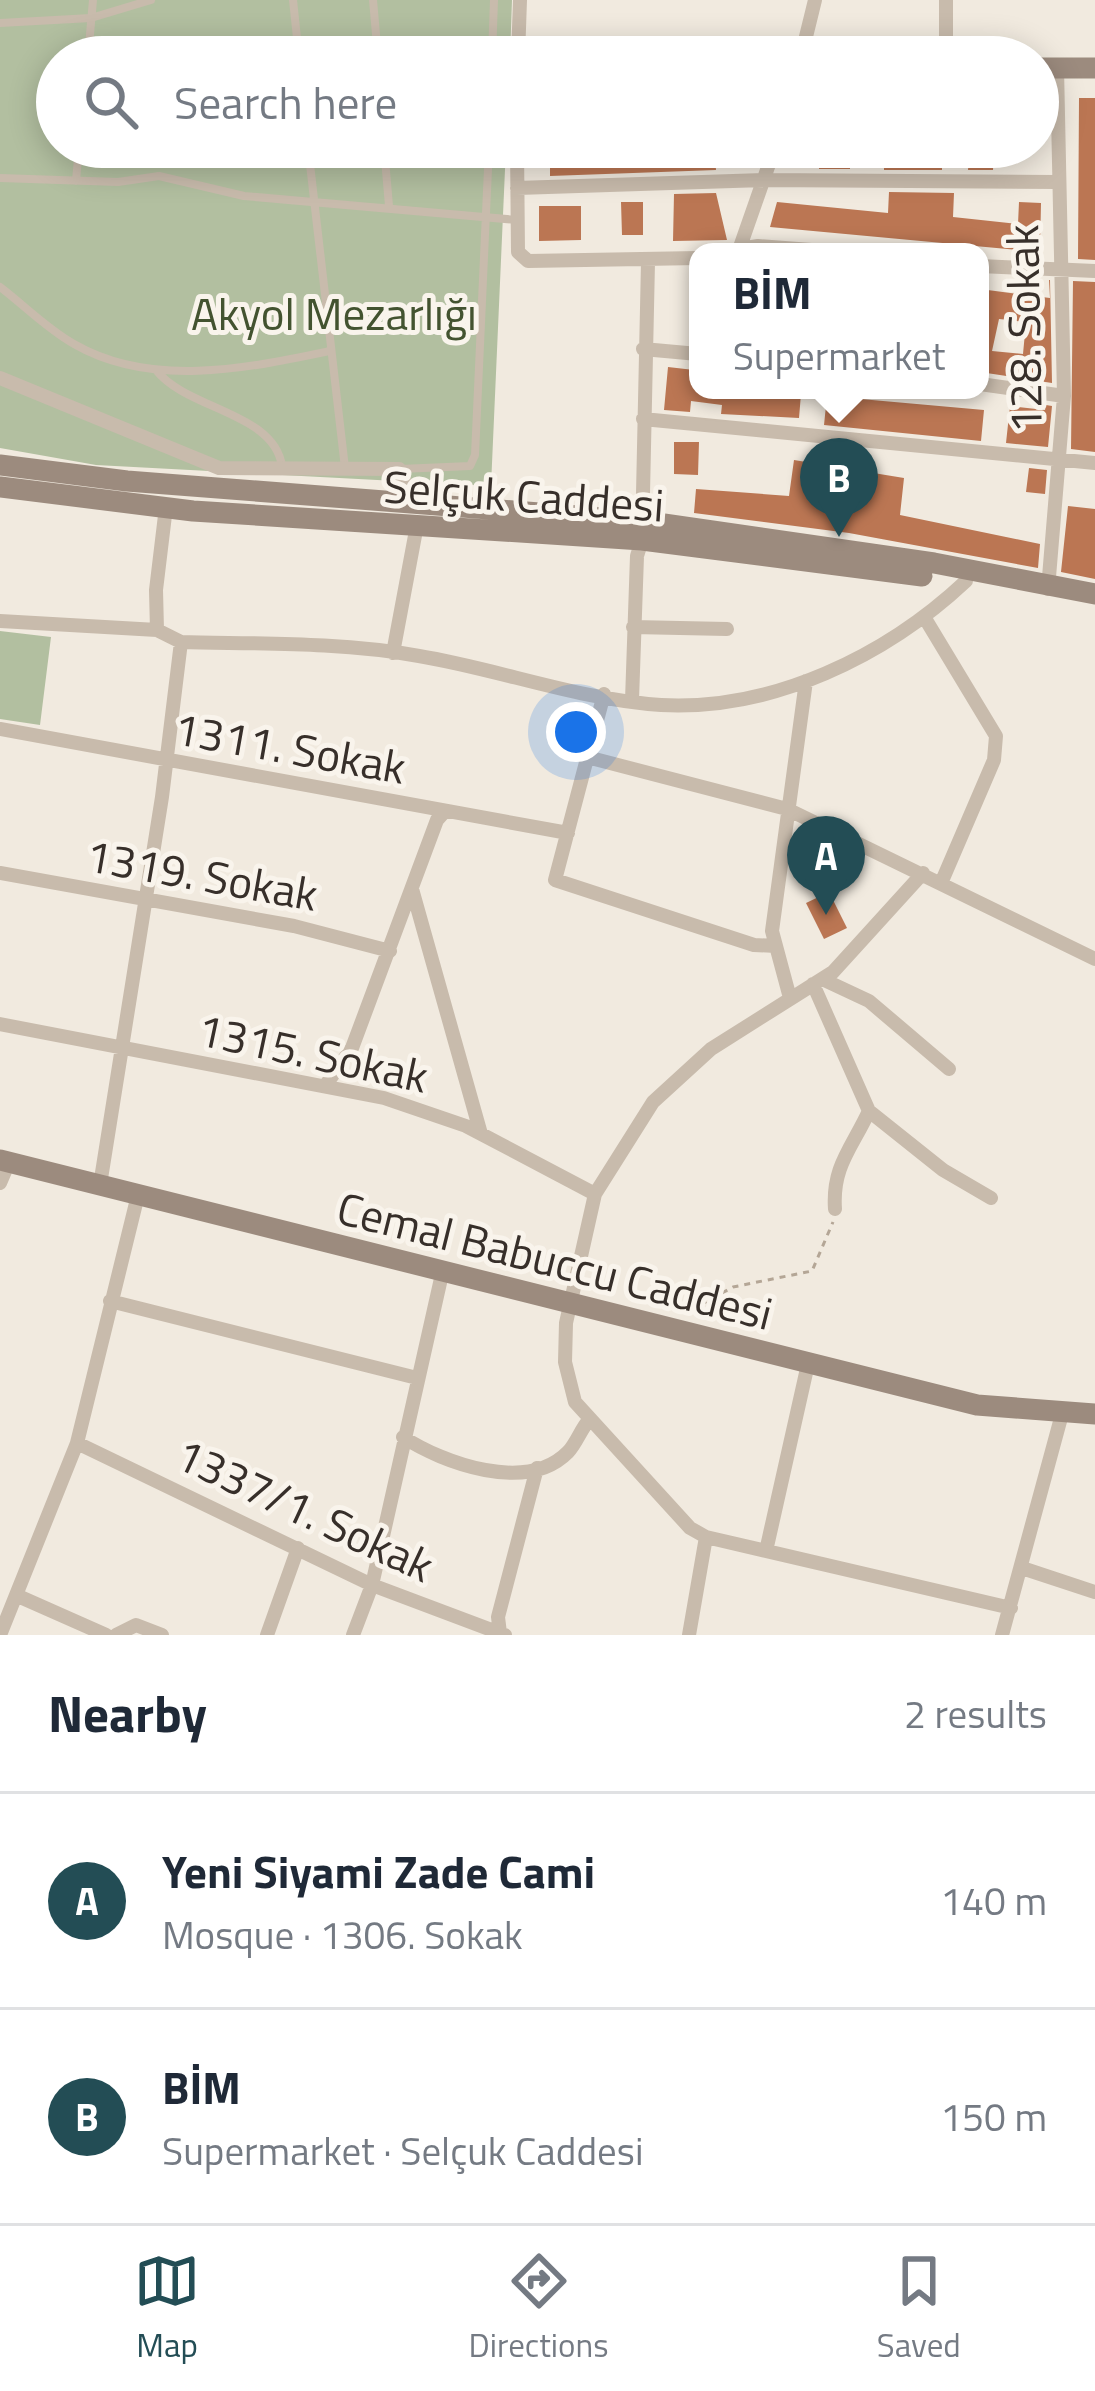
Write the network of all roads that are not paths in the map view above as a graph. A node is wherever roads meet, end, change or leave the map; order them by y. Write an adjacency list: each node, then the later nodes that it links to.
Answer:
1 (93, 0): 9 (lane)
2 (151, 0): 9 (lane)
3 (293, 0): 12 (lane)
4 (373, 0): 13 (lane)
5 (494, 0): 14 (lane)
6 (520, 0): 15 (street)
7 (815, 0): 16 (street)
8 (946, 0): 17 (street)
9 (92, 18): 10 (lane); 11 (lane)
10 (0, 23)
11 (90, 36)
12 (297, 36)
13 (376, 36)
14 (493, 36)
15 (519, 36)
16 (806, 36)
17 (946, 36)
18 (1059, 68): 19 (main road)
19 (1095, 68)
20 (77, 168): 29 (lane)
21 (310, 168): 32 (lane)
22 (385, 168): 33 (lane)
23 (488, 168): 34 (lane)
24 (517, 168): 31 (street)
25 (768, 168): 28 (street)
26 (1056, 168): 30 (street, 128. Sokak)
27 (0, 178): 29 (lane)
28 (764, 179): 30 (street); 31 (street); 36 (street)
29 (76, 181): 32 (lane)
30 (1057, 182): 40 (street, 128. Sokak)
31 (517, 188): 35 (street)
32 (314, 199): 33 (lane); 44 (lane)
33 (388, 206): 34 (lane)
34 (486, 218): 35 (lane); 56 (lane)
35 (517, 220): 38 (street)
36 (742, 243)
37 (689, 259): 38 (street)
38 (648, 262): 43 (street)
39 (989, 266): 40 (street)
40 (1059, 269): 41 (street); 49 (street, 128. Sokak)
41 (1095, 271)
42 (0, 287): 46 (lane)
43 (643, 349): 45 (street); 50 (street)
44 (331, 351): 46 (lane); 55 (lane)
45 (689, 353)
46 (155, 369): 54 (lane)
47 (0, 378): 54 (street)
48 (989, 385): 49 (street)
49 (1064, 396): 51 (street, 128. Sokak)
50 (643, 418): 51 (street); 60 (street)
51 (1061, 459): 52 (street); 62 (street, 128. Sokak)
52 (1095, 463)
53 (0, 465): 59 (main road)
54 (282, 469): 55 (street)
55 (345, 469): 56 (street)
56 (399, 469): 59 (street)
57 (0, 487): 58 (main road, Selçuk Caddesi)
58 (166, 507): 59 (main road, Selçuk Caddesi); 68 (street)
59 (416, 514): 60 (main road); 70 (street)
60 (642, 530): 61 (main road, Selçuk Caddesi); 62 (main road); 66 (street)
61 (966, 581): 62 (main road, Selçuk Caddesi); 64 (street)
62 (1045, 589): 63 (main road)
63 (1095, 594)
64 (926, 620): 71 (street); 82 (street)
65 (0, 621): 68 (street)
66 (633, 627): 67 (street); 73 (street)
67 (727, 629)
68 (157, 630): 69 (street)
69 (181, 642): 70 (street); 76 (street)
70 (393, 653): 72 (street)
71 (806, 681): 73 (street); 77 (street)
72 (604, 694): 73 (street); 75 (street)
73 (632, 700)
74 (0, 729): 76 (street, 1311. Sokak)
75 (587, 757): 77 (street); 79 (street)
76 (166, 761): 78 (street, 1311. Sokak); 84 (street)
77 (787, 809): 81 (street); 85 (street)
78 (445, 811): 79 (street, 1311. Sokak); 83 (street)
79 (568, 833): 85 (street)
80 (0, 873): 84 (street, 1319. Sokak)
81 (923, 873): 82 (street); 88 (street)
82 (942, 881): 87 (street)
83 (412, 889): 86 (street); 95 (street)
84 (145, 900): 86 (street, 1319. Sokak); 91 (street)
85 (776, 946): 89 (street)
86 (390, 950): 93 (street)
87 (1095, 959)
88 (818, 981): 89 (street); 92 (street); 94 (street)
89 (790, 998): 98 (street)
90 (0, 1024): 91 (street, 1315. Sokak)
91 (123, 1050): 93 (street, 1315. Sokak); 97 (street)
92 (949, 1069)
93 (325, 1085): 95 (street, 1315. Sokak)
94 (868, 1111): 100 (street); 101 (street)
95 (481, 1134): 98 (street, 1315. Sokak)
96 (3, 1169): 97 (main road, Cemal Babuccu Caddesi)
97 (100, 1185): 99 (main road, Cemal Babuccu Caddesi)
98 (595, 1194): 104 (street)
99 (138, 1195): 102 (main road, Cemal Babuccu Caddesi); 103 (street)
100 (991, 1198)
101 (835, 1208)
102 (442, 1274): 104 (main road, Cemal Babuccu Caddesi); 106 (street)
103 (110, 1301): 106 (street); 111 (street)
104 (569, 1306): 105 (main road, Cemal Babuccu Caddesi); 109 (street)
105 (808, 1364): 107 (main road, Cemal Babuccu Caddesi); 115 (street)
106 (417, 1378): 110 (street)
107 (1062, 1414): 108 (main road, Cemal Babuccu Caddesi); 116 (street)
108 (1095, 1414)
109 (589, 1420): 112 (street); 113 (street)
110 (403, 1437): 112 (street); 117 (street)
111 (77, 1443): 114 (street, 1337/1. Sokak); 119 (street)
112 (537, 1468): 122 (street)
113 (706, 1538): 115 (street); 128 (street)
114 (298, 1548): 117 (street, 1337/1. Sokak); 126 (street)
115 (766, 1551): 120 (street)
116 (1022, 1568): 118 (street); 120 (street)
117 (372, 1585): 122 (street, 1337/1. Sokak); 127 (street)
118 (1095, 1592)
119 (18, 1596): 121 (street); 123 (street)
120 (1011, 1607): 129 (street)
121 (0, 1634)
122 (502, 1634)
123 (106, 1635)
124 (116, 1635): 125 (street)
125 (162, 1635)
126 (267, 1635)
127 (353, 1635)
128 (689, 1635)
129 (1001, 1635)

